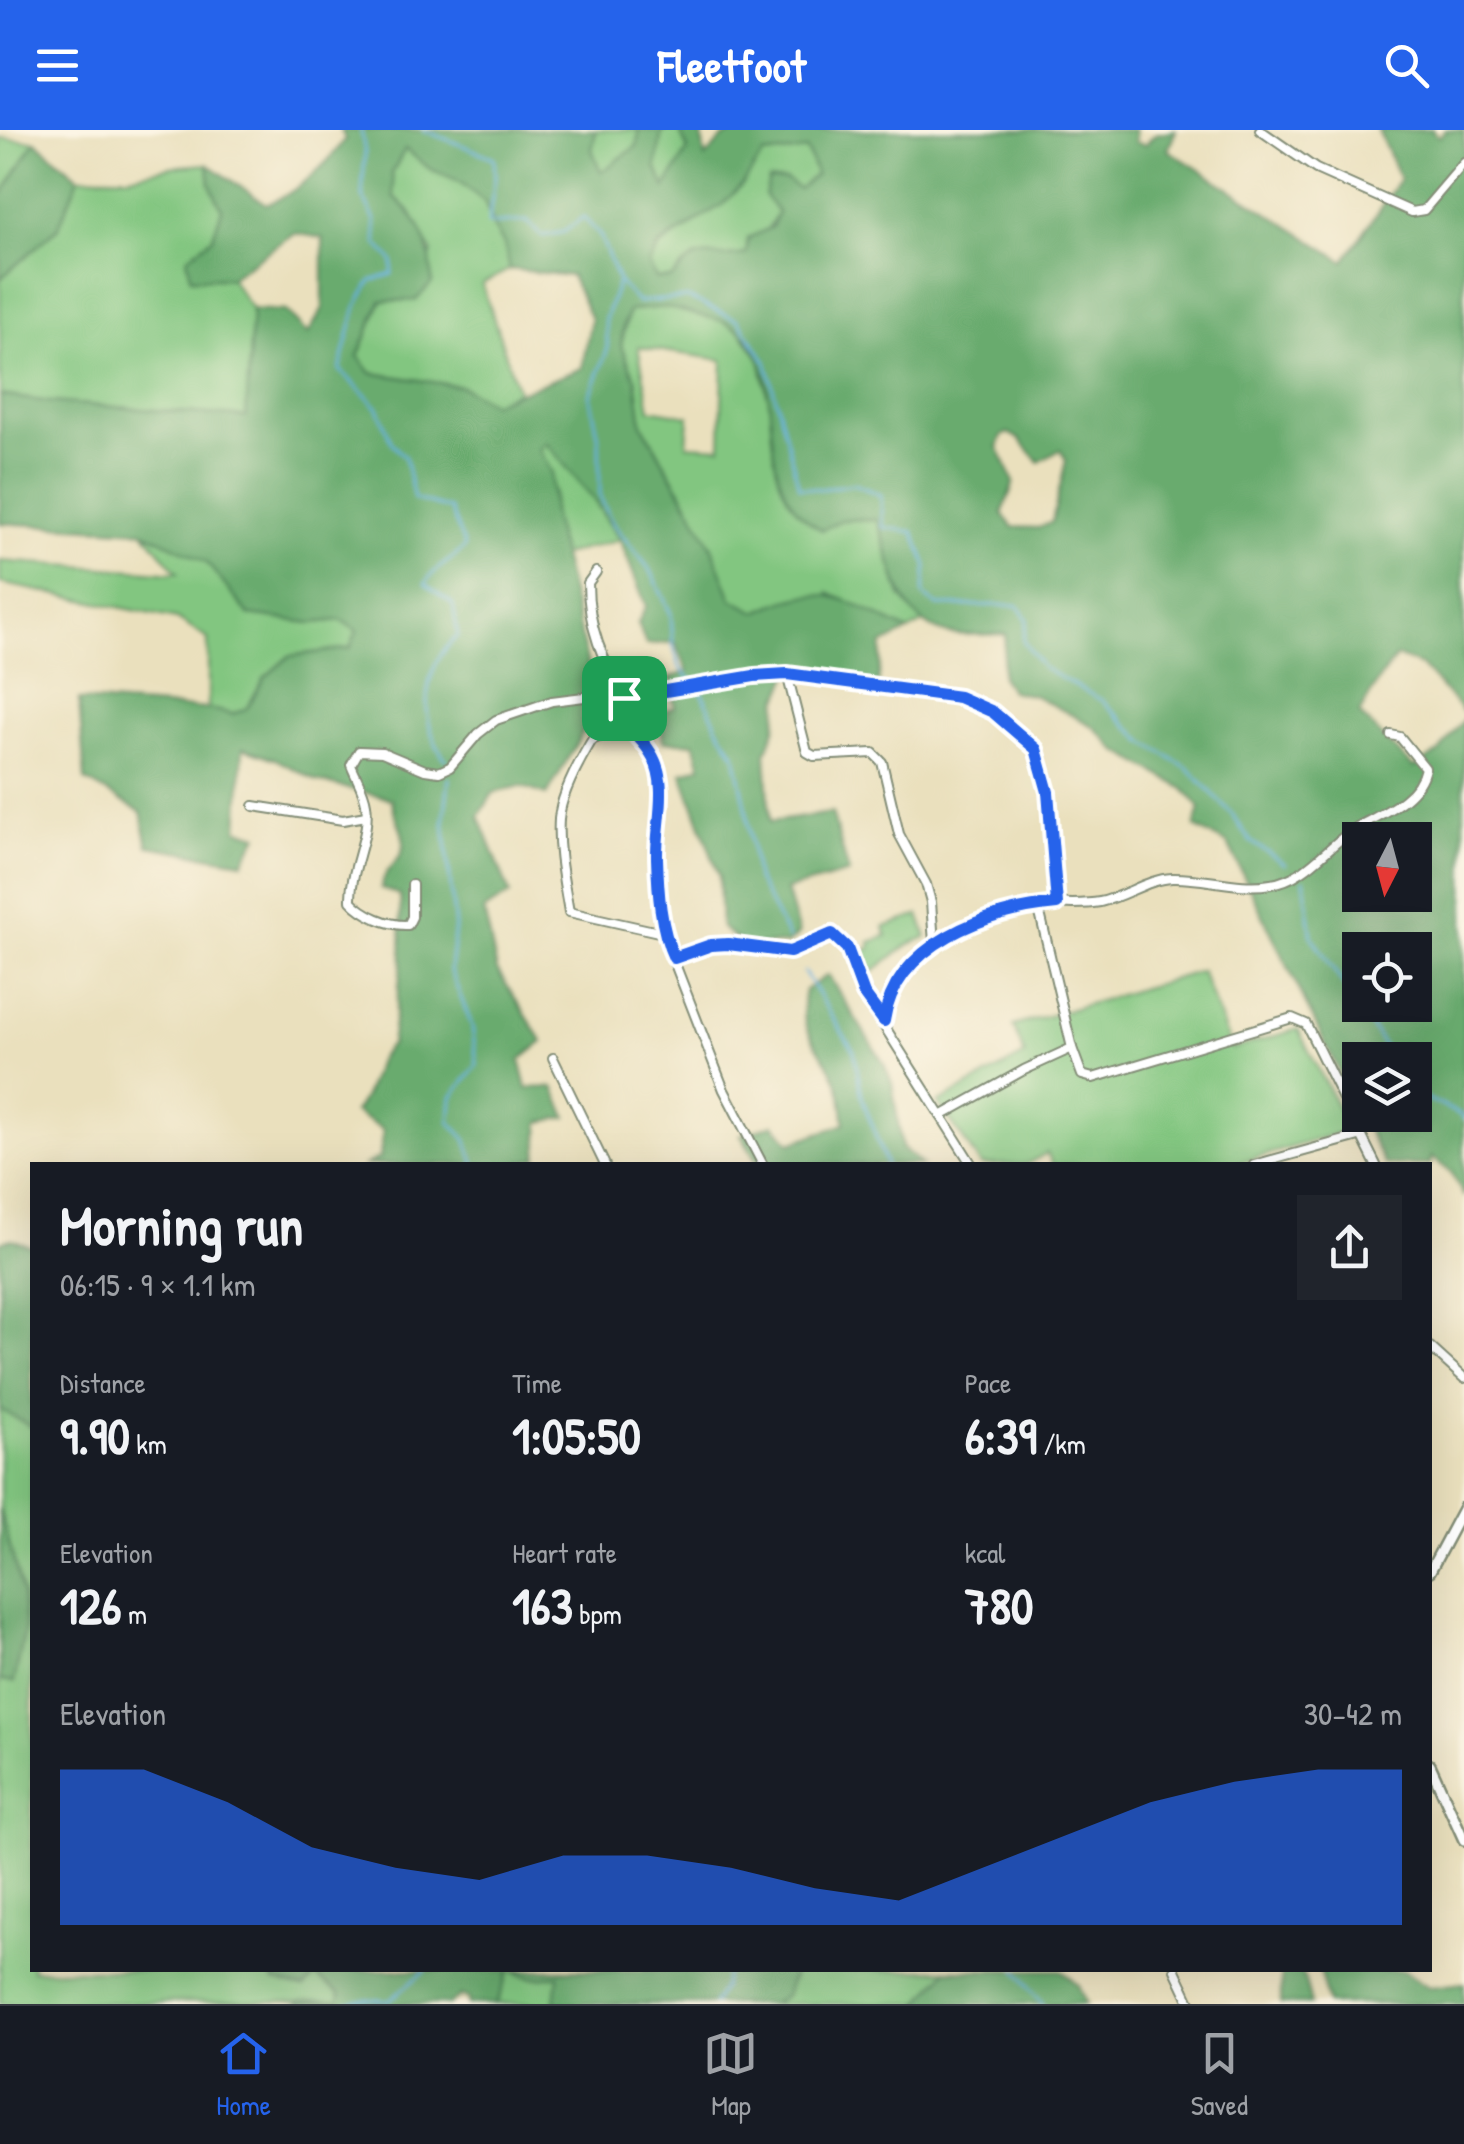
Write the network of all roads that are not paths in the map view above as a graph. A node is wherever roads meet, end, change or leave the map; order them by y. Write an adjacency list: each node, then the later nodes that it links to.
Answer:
1 (1260, 130): 2 (street)
2 (1464, 163)
3 (596, 572): 5 (street)
4 (787, 674): 5 (street); 13 (street); 16 (street)
5 (621, 699): 6 (street); 11 (street)
6 (610, 711): 7 (street); 9 (street)
7 (626, 726): 9 (street); 15 (street)
8 (1391, 734): 13 (street)
9 (593, 740): 15 (street)
10 (254, 806): 11 (street)
11 (366, 816): 12 (street)
12 (412, 885)
13 (1057, 904): 14 (street)
14 (1038, 905): 16 (street); 19 (street)
15 (662, 933): 17 (street)
16 (934, 943): 18 (street)
17 (674, 958): 18 (street); 24 (street)
18 (884, 1021): 21 (street)
19 (1072, 1048): 21 (street); 22 (street)
20 (553, 1058): 23 (street)
21 (941, 1116): 25 (street)
22 (1360, 1136): 26 (street); 27 (street)
23 (604, 1162)
24 (761, 1162)
25 (970, 1162)
26 (1265, 1162)
27 (1374, 1162)
28 (1432, 1349): 29 (street)
29 (1464, 1378)
30 (1464, 1507): 31 (street)
31 (1432, 1567)
32 (1432, 1769): 33 (street)
33 (1464, 1840)
34 (1176, 1972): 35 (street)
35 (1191, 2004)

